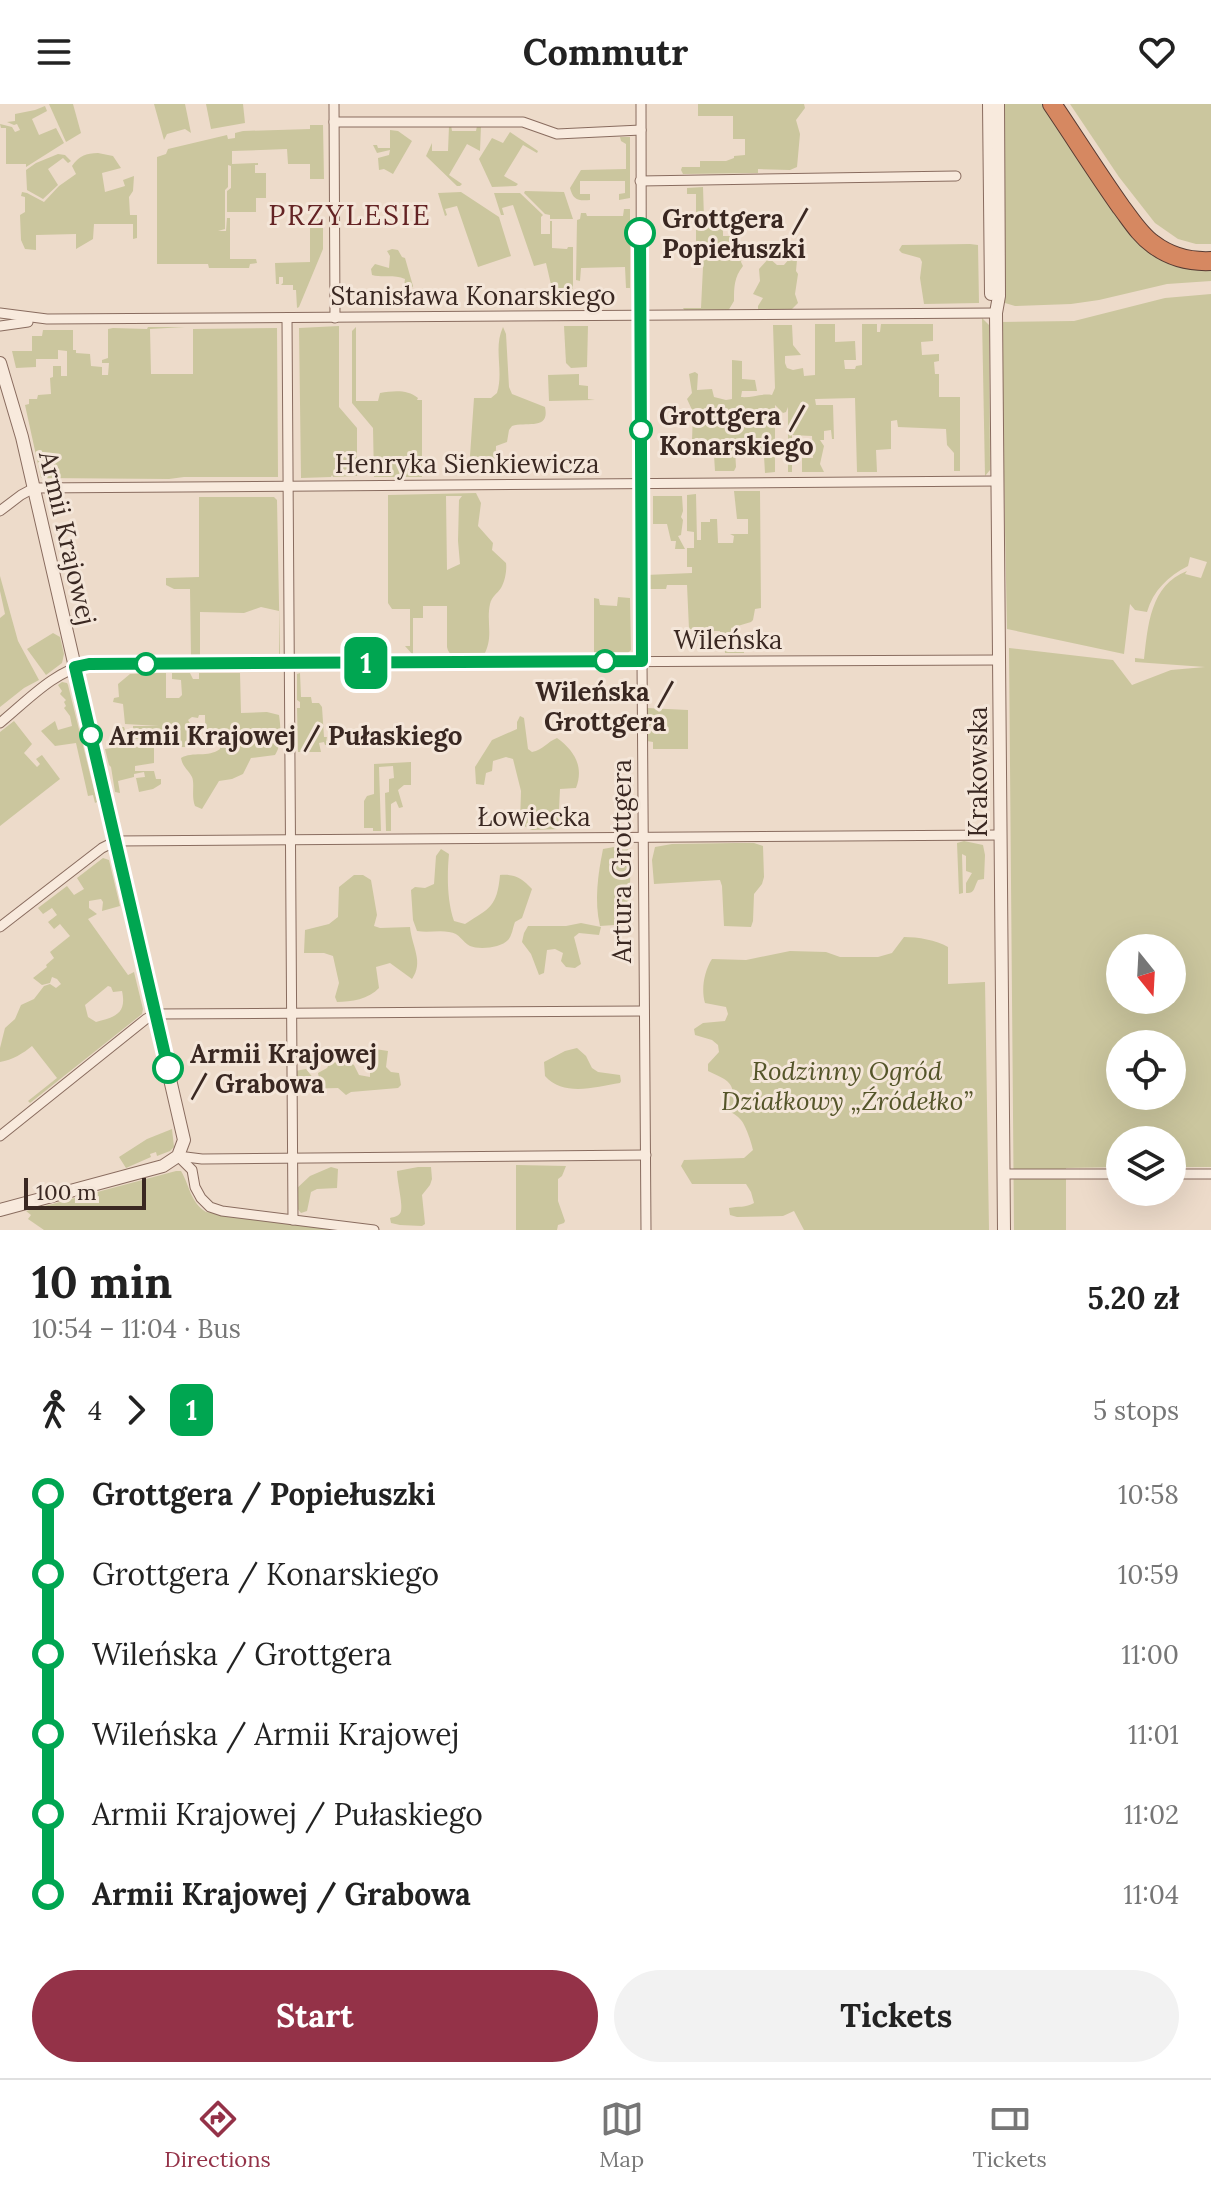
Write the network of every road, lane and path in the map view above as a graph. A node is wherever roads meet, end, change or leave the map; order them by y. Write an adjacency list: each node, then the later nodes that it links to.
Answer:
1 (335, 104): 7 (street)
2 (989, 104): 11 (street, Krakowska)
3 (998, 104): 11 (street, Krakowska)
4 (1052, 104): 13 (highway)
5 (1065, 104): 12 (highway)
6 (641, 105): 8 (street, Artura Grottgera)
7 (334, 122): 8 (street); 18 (street)
8 (641, 130): 10 (street, Artura Grottgera)
9 (956, 176): 10 (street)
10 (640, 181): 16 (street, Artura Grottgera)
11 (994, 229): 15 (street, Krakowska)
12 (1211, 249)
13 (1211, 261)
14 (0, 313): 19 (street, Stanisława Konarskiego)
15 (996, 313): 16 (street, Stanisława Konarskiego); 24 (street, Krakowska)
16 (641, 315): 18 (street, Stanisława Konarskiego); 25 (street, Artura Grottgera)
17 (287, 318): 18 (street, Stanisława Konarskiego); 19 (street, Stanisława Konarskiego); 26 (street)
18 (335, 318)
19 (47, 319): 20 (street, Stanisława Konarskiego)
20 (0, 326)
21 (0, 363): 23 (street, Armii Krajowej)
22 (0, 375): 23 (street, Armii Krajowej)
23 (11, 397): 27 (street, Armii Krajowej)
24 (997, 481): 25 (street, Henryka Sienkiewicza); 29 (street, Krakowska)
25 (641, 484): 26 (street, Henryka Sienkiewicza); 30 (street, Artura Grottgera)
26 (288, 487): 27 (street, Henryka Sienkiewicza); 31 (street)
27 (34, 488): 28 (street); 32 (street, Armii Krajowej)
28 (0, 511)
29 (998, 660): 30 (street, Wileńska); 34 (street, Krakowska)
30 (642, 661): 31 (street, Wileńska); 35 (street, Artura Grottgera)
31 (289, 663): 32 (street, Wileńska); 36 (street)
32 (75, 667): 33 (street); 37 (street, Armii Krajowej)
33 (0, 723)
34 (1000, 835): 35 (street, Łowiecka); 46 (street, Krakowska)
35 (643, 837): 36 (street, Łowiecka); 39 (street, Artura Grottgera)
36 (290, 840): 37 (street, Łowiecka); 40 (street)
37 (116, 841): 38 (street); 41 (street, Armii Krajowej)
38 (0, 927)
39 (644, 1011): 40 (street); 43 (street, Artura Grottgera)
40 (291, 1013): 41 (street); 45 (street)
41 (155, 1014): 42 (street); 44 (street, Armii Krajowej)
42 (0, 1136)
43 (646, 1155): 45 (street); 53 (street, Artura Grottgera)
44 (178, 1156): 45 (street); 50 (street); 51 (street)
45 (292, 1157): 51 (street)
46 (1003, 1174): 47 (street); 54 (street, Krakowska)
47 (1106, 1174)
48 (1186, 1174): 49 (street)
49 (1211, 1174)
50 (0, 1210)
51 (293, 1220): 52 (street)
52 (374, 1230)
53 (646, 1230)
54 (1004, 1230)

